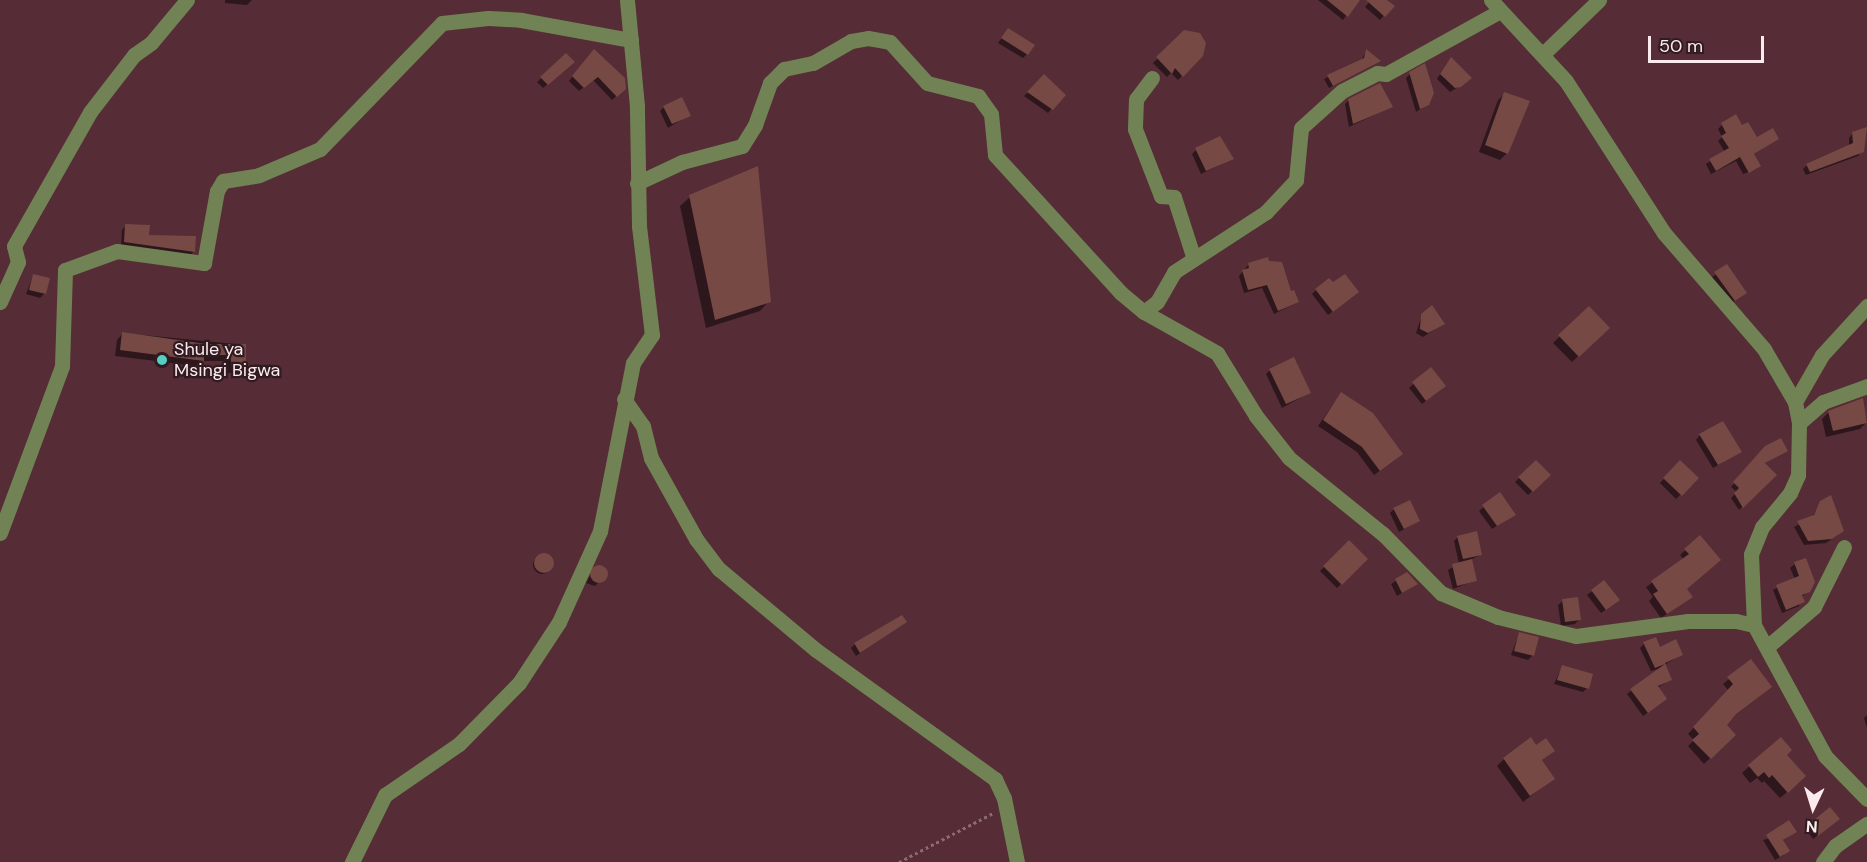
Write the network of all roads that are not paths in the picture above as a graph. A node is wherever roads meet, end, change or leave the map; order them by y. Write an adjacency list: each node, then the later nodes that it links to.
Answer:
1 (187, 0): 10 (street)
2 (627, 0): 5 (street)
3 (1599, 0): 6 (street)
4 (1495, 5): 6 (street); 9 (street)
5 (631, 40): 8 (street); 17 (street)
6 (1543, 54): 15 (street)
7 (1152, 78): 9 (street)
8 (637, 183): 12 (street); 14 (street)
9 (1194, 259): 12 (street)
10 (0, 302)
11 (1867, 306): 15 (street)
12 (1144, 312): 19 (street)
13 (1867, 386): 16 (street)
14 (624, 399): 23 (street); 24 (street)
15 (1795, 402): 16 (street)
16 (1800, 423): 19 (street)
17 (0, 533)
18 (1844, 547): 20 (street)
19 (1754, 625): 20 (street)
20 (1767, 648): 21 (street)
21 (1867, 799)
22 (1867, 824): 25 (street)
23 (352, 862)
24 (1017, 862)
25 (1823, 862)

